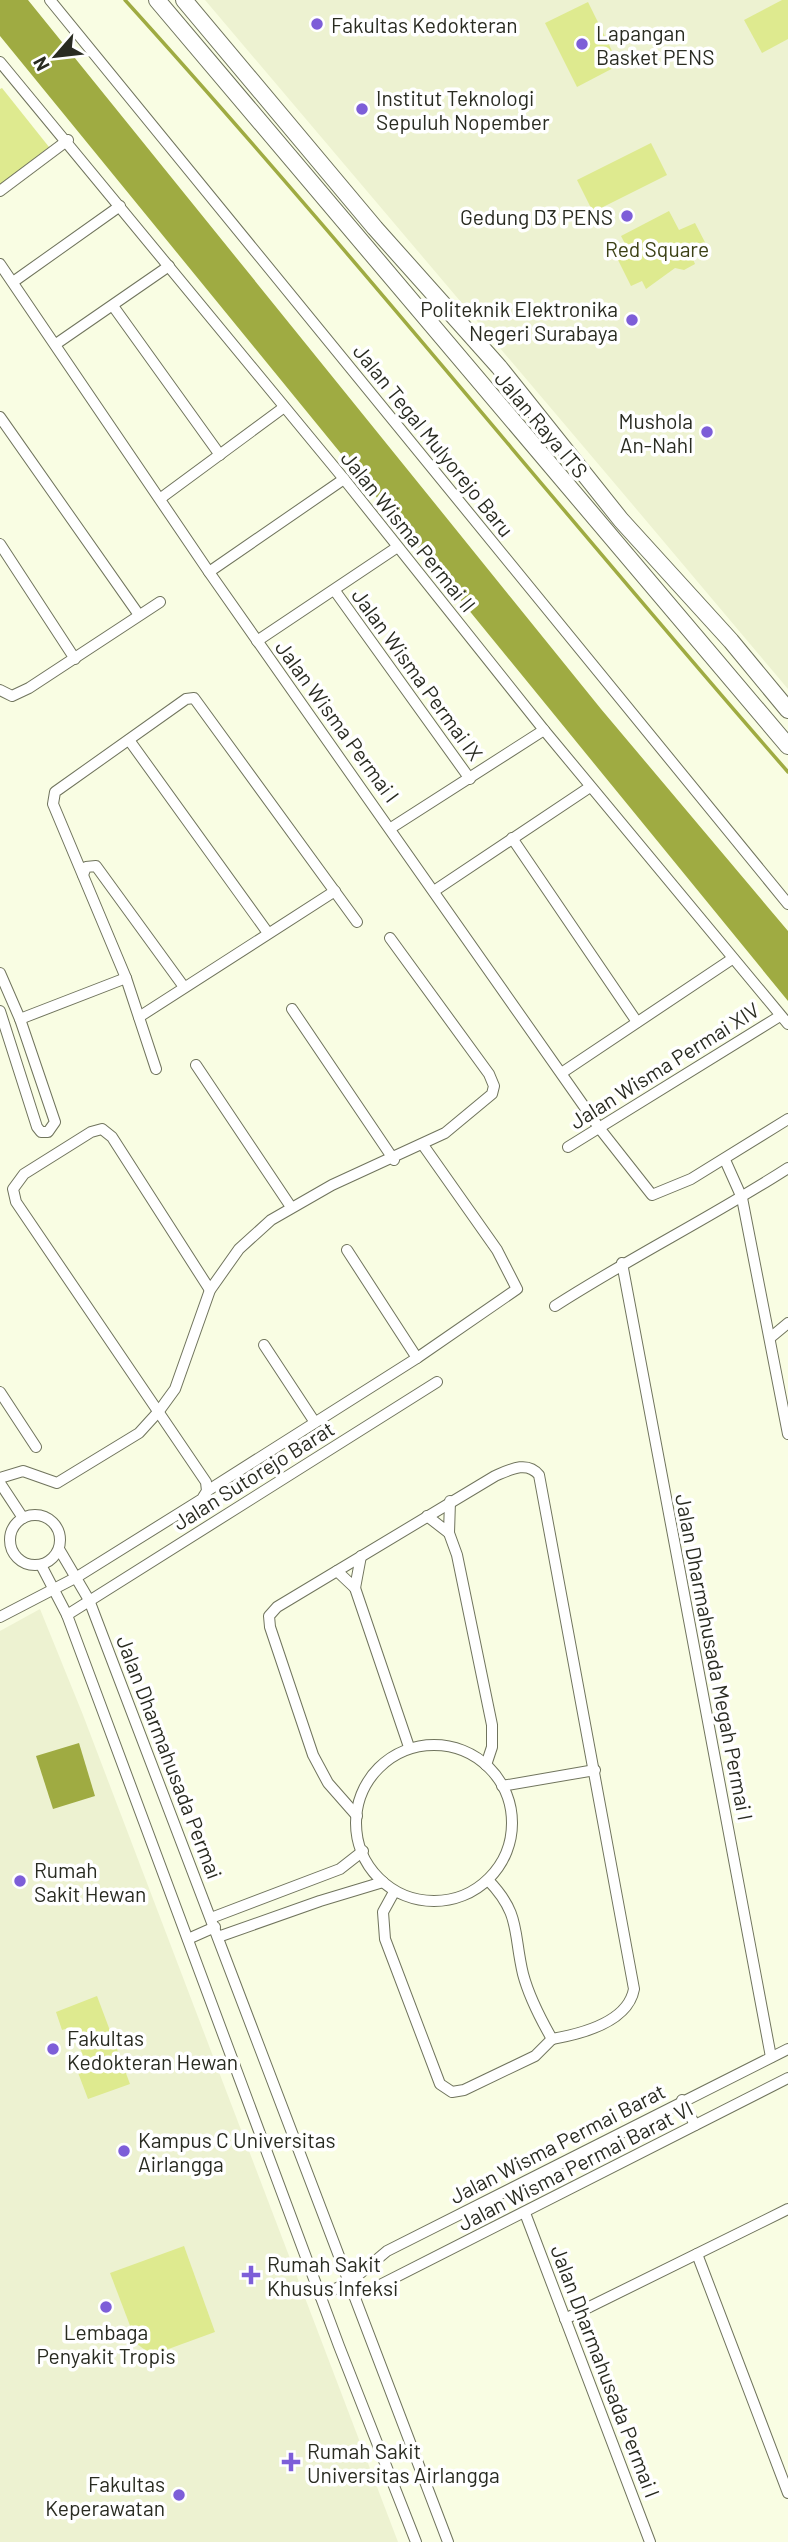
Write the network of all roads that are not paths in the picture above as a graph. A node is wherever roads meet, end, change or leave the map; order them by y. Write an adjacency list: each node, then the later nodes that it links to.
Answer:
1 (50, 0): 46 (street, Jalan Tegal Mulyorejo Baru)
2 (157, 0): 14 (main road, Jalan Raya ITS)
3 (184, 0): 13 (main road, Jalan Raya ITS)
4 (0, 62): 5 (street, Jalan Wisma Permai II)
5 (68, 141): 6 (street); 7 (street, Jalan Wisma Permai II)
6 (0, 191)
7 (120, 205): 9 (street, Jalan Wisma Permai II); 10 (street)
8 (0, 264): 10 (street, Jalan Wisma Permai I)
9 (169, 266): 11 (street); 17 (street, Jalan Wisma Permai II)
10 (13, 282): 12 (street, Jalan Wisma Permai I)
11 (113, 306): 12 (street); 19 (street)
12 (55, 344): 21 (street, Jalan Wisma Permai I)
13 (483, 349): 14 (main road); 15 (main road, Jalan Raya ITS)
14 (464, 365): 16 (main road, Jalan Raya ITS)
15 (499, 367): 16 (main road); 28 (main road, Jalan Raya ITS)
16 (479, 382): 30 (main road, Jalan Raya ITS)
17 (283, 408): 19 (street); 20 (street, Jalan Wisma Permai II)
18 (0, 416): 27 (street)
19 (219, 456): 21 (street)
20 (344, 479): 23 (street, Jalan Wisma Permai II); 24 (street)
21 (161, 498): 24 (street, Jalan Wisma Permai I)
22 (0, 544): 32 (street)
23 (396, 548): 25 (street); 36 (street, Jalan Wisma Permai II)
24 (209, 572): 29 (street, Jalan Wisma Permai I)
25 (335, 591): 29 (street); 39 (street, Jalan Wisma Permai IX)
26 (160, 602): 27 (street)
27 (139, 615): 32 (street)
28 (722, 631): 30 (main road); 31 (main road, Jalan Raya ITS)
29 (257, 641): 41 (street, Jalan Wisma Permai I)
30 (705, 648): 33 (main road, Jalan Raya ITS)
31 (737, 649): 33 (main road); 35 (main road, Jalan Raya ITS)
32 (75, 659): 34 (street)
33 (720, 665): 38 (main road, Jalan Raya ITS)
34 (0, 690)
35 (788, 710)
36 (544, 730): 39 (street); 40 (street, Jalan Wisma Permai II)
37 (129, 740): 43 (street); 44 (street); 48 (street)
38 (788, 746)
39 (470, 779): 41 (street)
40 (590, 787): 42 (street); 50 (street, Jalan Wisma Permai II)
41 (391, 828): 45 (street, Jalan Wisma Permai I)
42 (512, 838): 45 (street); 59 (street)
43 (83, 875): 52 (street); 53 (street)
44 (335, 891): 47 (street); 48 (street)
45 (434, 891): 62 (street, Jalan Wisma Permai I)
46 (788, 904)
47 (357, 922)
48 (268, 933): 53 (street)
49 (390, 938): 65 (street)
50 (732, 959): 58 (street, Jalan Wisma Permai II); 59 (street)
51 (0, 973): 57 (street)
52 (126, 978): 56 (street); 57 (street)
53 (184, 987): 56 (street)
54 (292, 1009): 67 (street)
55 (0, 1011): 57 (street)
56 (139, 1017): 61 (street)
57 (20, 1019)
58 (784, 1020): 64 (street, Jalan Wisma Permai XIV)
59 (637, 1022): 62 (street)
60 (196, 1065): 71 (street)
61 (156, 1069)
62 (563, 1072): 64 (street, Jalan Wisma Permai I)
63 (788, 1119): 68 (street)
64 (600, 1129): 66 (street, Jalan Wisma Permai XIV); 68 (street, Jalan Wisma Permai I)
65 (423, 1145): 67 (street); 79 (street)
66 (568, 1147)
67 (394, 1160): 71 (street)
68 (727, 1164): 70 (street)
69 (788, 1168): 70 (street)
70 (742, 1198): 73 (street); 77 (street)
71 (290, 1207): 74 (street)
72 (347, 1250): 79 (street)
73 (622, 1263): 75 (street); 115 (street, Jalan Dharmahusada Megah Permai I)
74 (210, 1290): 82 (street); 82 (street)
75 (555, 1306)
76 (788, 1323): 77 (street)
77 (770, 1338): 84 (street)
78 (264, 1345): 83 (street)
79 (417, 1358): 83 (street)
80 (437, 1382): 99 (street, Jalan Sutorejo Barat)
81 (0, 1392): 85 (street)
82 (159, 1411): 86 (street); 87 (street)
83 (314, 1422): 87 (street)
84 (787, 1426)
85 (36, 1447)
86 (0, 1480): 90 (street)
87 (207, 1491): 96 (street)
88 (450, 1501): 89 (street); 91 (street); 104 (street)
89 (427, 1516): 91 (street); 93 (street)
90 (23, 1518): 92 (street); 94 (street)
91 (449, 1533): 103 (street)
92 (59, 1549): 94 (street); 96 (street, Jalan Dharmahusada Permai)
93 (361, 1556): 95 (street); 97 (street)
94 (41, 1565): 98 (street)
95 (337, 1571): 97 (street); 106 (street)
96 (77, 1577): 98 (street); 99 (street, Jalan Dharmahusada Permai)
97 (355, 1588): 102 (street)
98 (52, 1589): 100 (street); 101 (street)
99 (89, 1600): 100 (street); 111 (street, Jalan Dharmahusada Permai)
100 (67, 1615): 112 (street)
101 (0, 1617)
102 (410, 1747): 103 (street); 106 (street)
103 (486, 1765): 105 (street)
104 (595, 1770): 105 (street); 113 (street)
105 (502, 1786): 108 (street)
106 (357, 1816): 107 (street)
107 (363, 1851): 109 (street); 111 (street)
108 (488, 1880): 110 (street); 113 (street)
109 (383, 1882): 110 (street); 111 (street)
110 (394, 1892): 113 (street)
111 (215, 1927): 112 (street); 122 (street, Jalan Dharmahusada Permai)
112 (188, 1939): 124 (street)
113 (552, 2039)
114 (788, 2049): 115 (street, Jalan Wisma Permai Barat)
115 (771, 2057): 117 (street, Jalan Wisma Permai Barat)
116 (788, 2078): 118 (street, Jalan Wisma Permai Barat VI)
117 (682, 2100): 118 (street); 122 (street, Jalan Wisma Permai Barat)
118 (695, 2125): 120 (street, Jalan Wisma Permai Barat VI)
119 (788, 2209): 121 (street)
120 (525, 2213): 123 (street, Jalan Wisma Permai Barat VI); 125 (street, Jalan Dharmahusada Permai I)
121 (697, 2254): 125 (street); 126 (street)
122 (349, 2282): 124 (street); 129 (street, Jalan Dharmahusada Permai)
123 (380, 2285)
124 (320, 2296): 128 (street)
125 (565, 2319): 130 (street, Jalan Dharmahusada Permai I)
126 (785, 2477): 127 (street)
127 (788, 2493)
128 (416, 2542)
129 (448, 2542)
130 (650, 2542)

